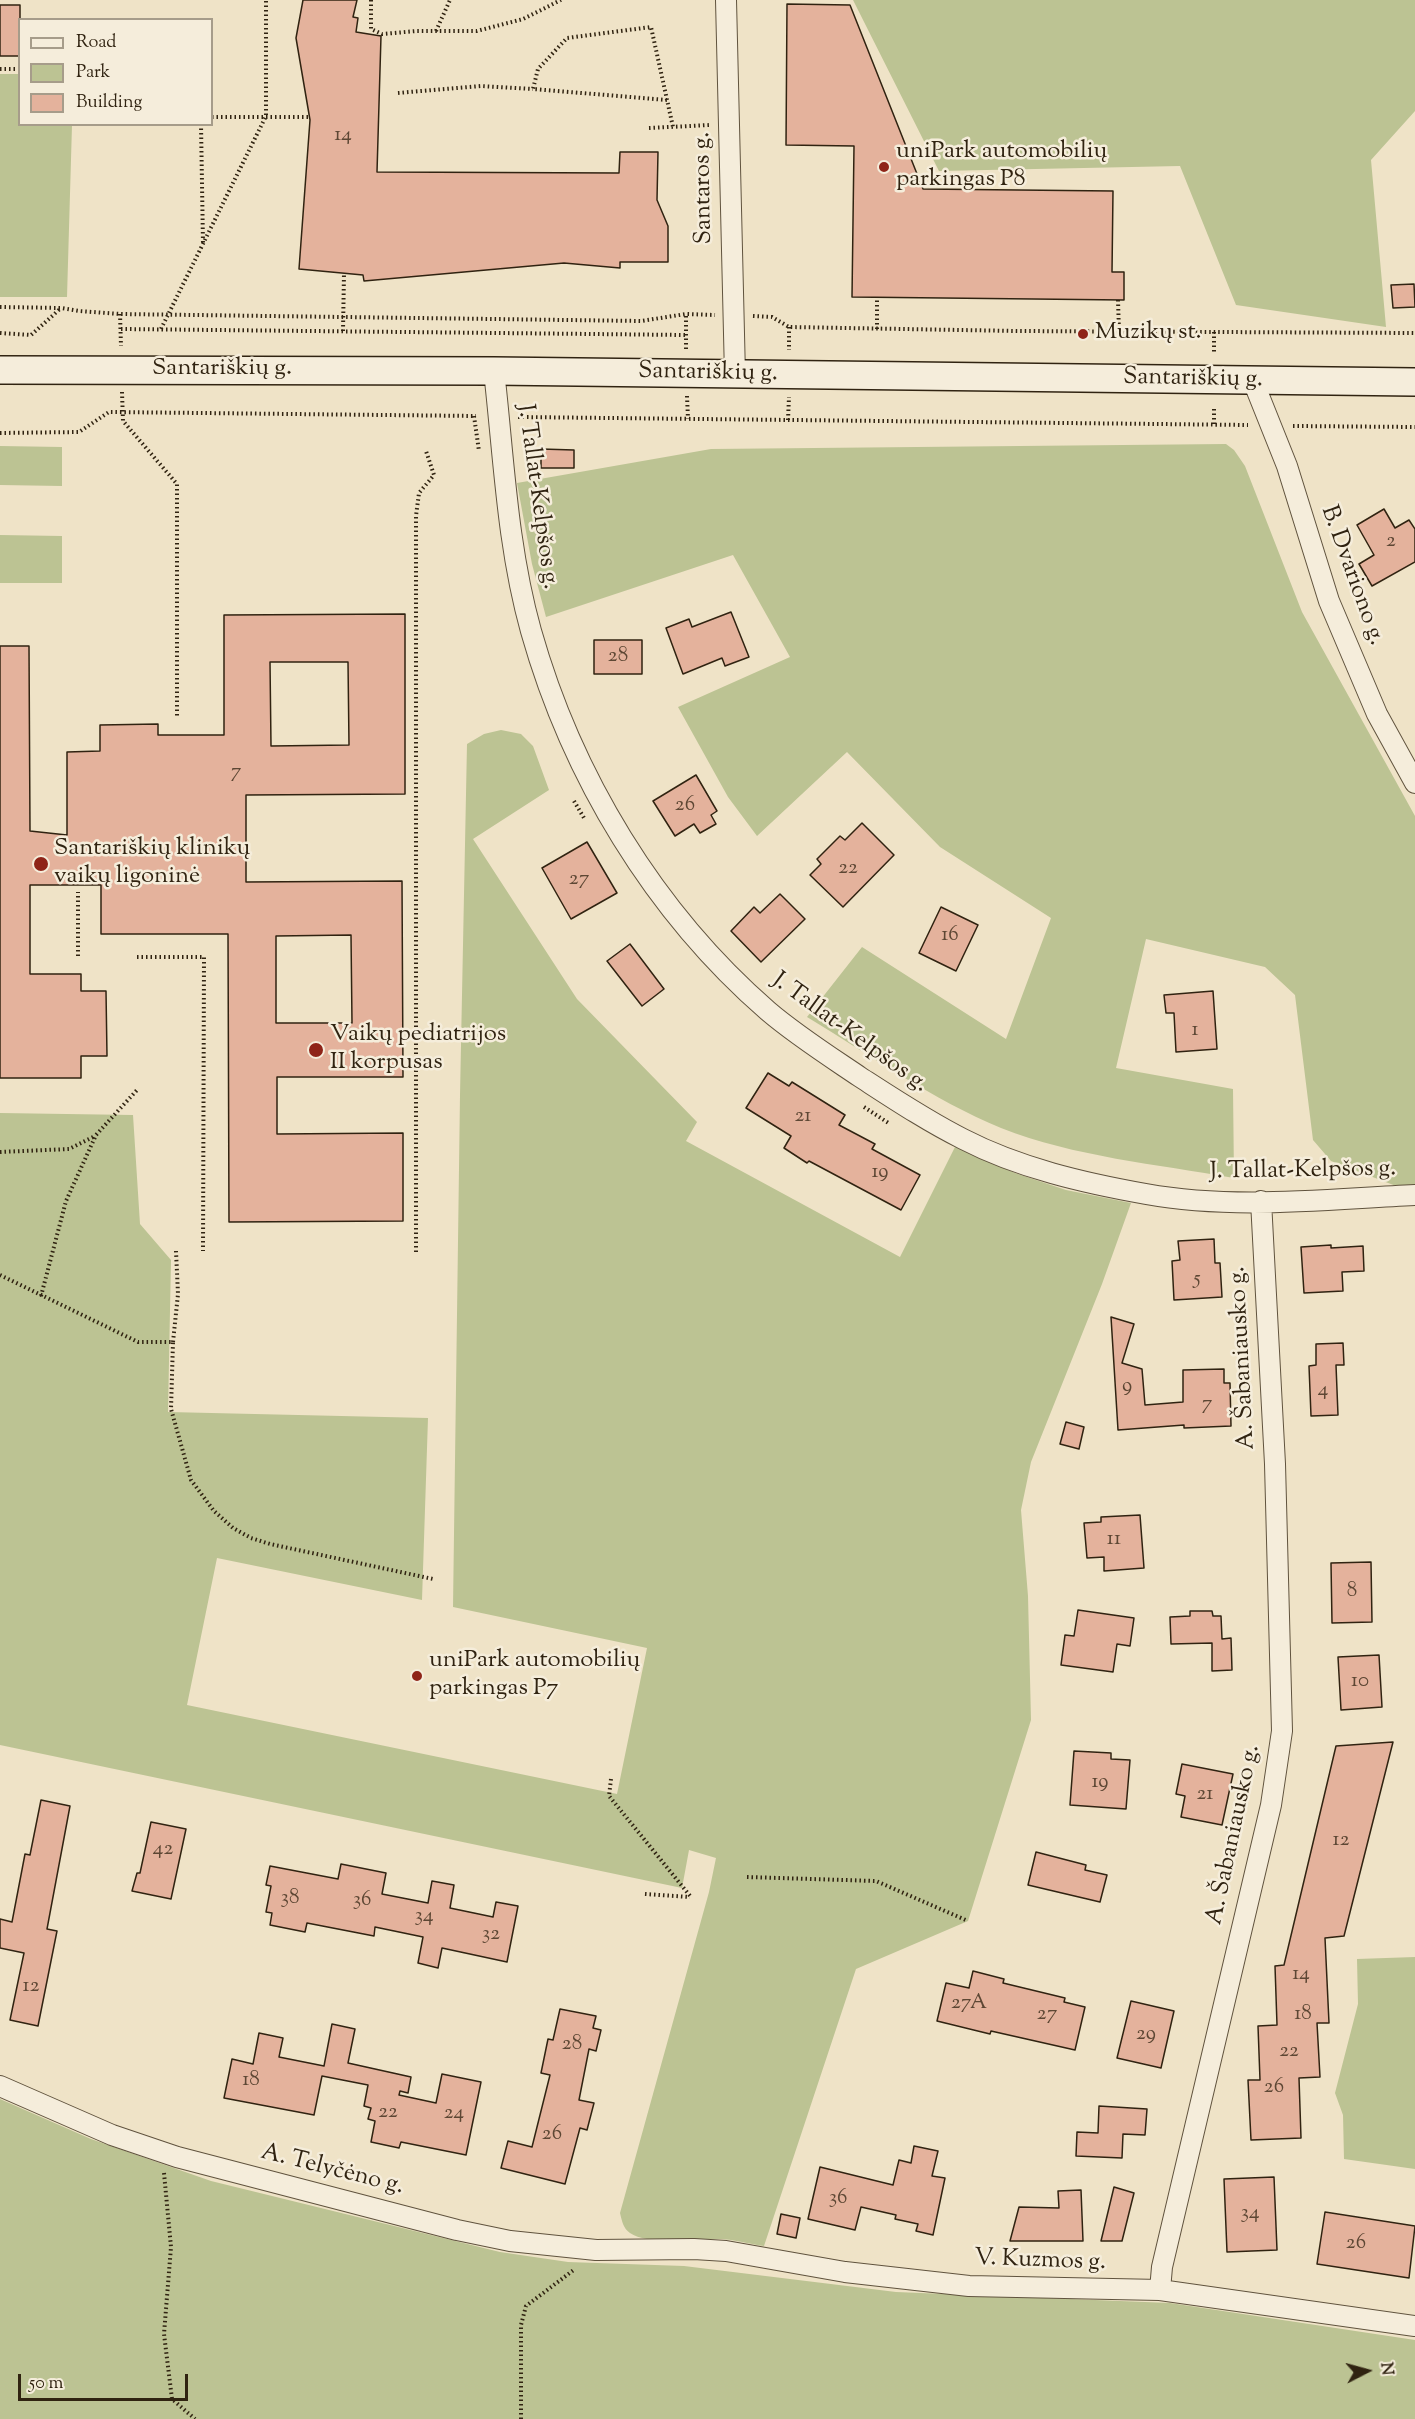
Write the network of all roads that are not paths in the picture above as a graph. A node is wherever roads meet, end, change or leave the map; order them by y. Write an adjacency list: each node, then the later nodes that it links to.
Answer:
1 (726, 0): 4 (street, Santaros g.)
2 (0, 370): 3 (main road, Santariškių g.)
3 (494, 371): 4 (main road, Santariškių g.); 9 (street, J. Tallat-Kelpšos g.)
4 (735, 375): 5 (main road, Santariškių g.)
5 (1252, 381): 6 (main road, Santariškių g.); 7 (street, B. Dvariono g.)
6 (1415, 382)
7 (1415, 783)
8 (1415, 1195): 9 (street, J. Tallat-Kelpšos g.)
9 (1261, 1201): 12 (street, A. Šabaniausko g.)
10 (0, 2086): 11 (street, A. Telyčėno g.)
11 (663, 2250): 12 (street, V. Kuzmos g.)
12 (1160, 2290): 13 (street, V. Kuzmos g.)
13 (1415, 2326)

